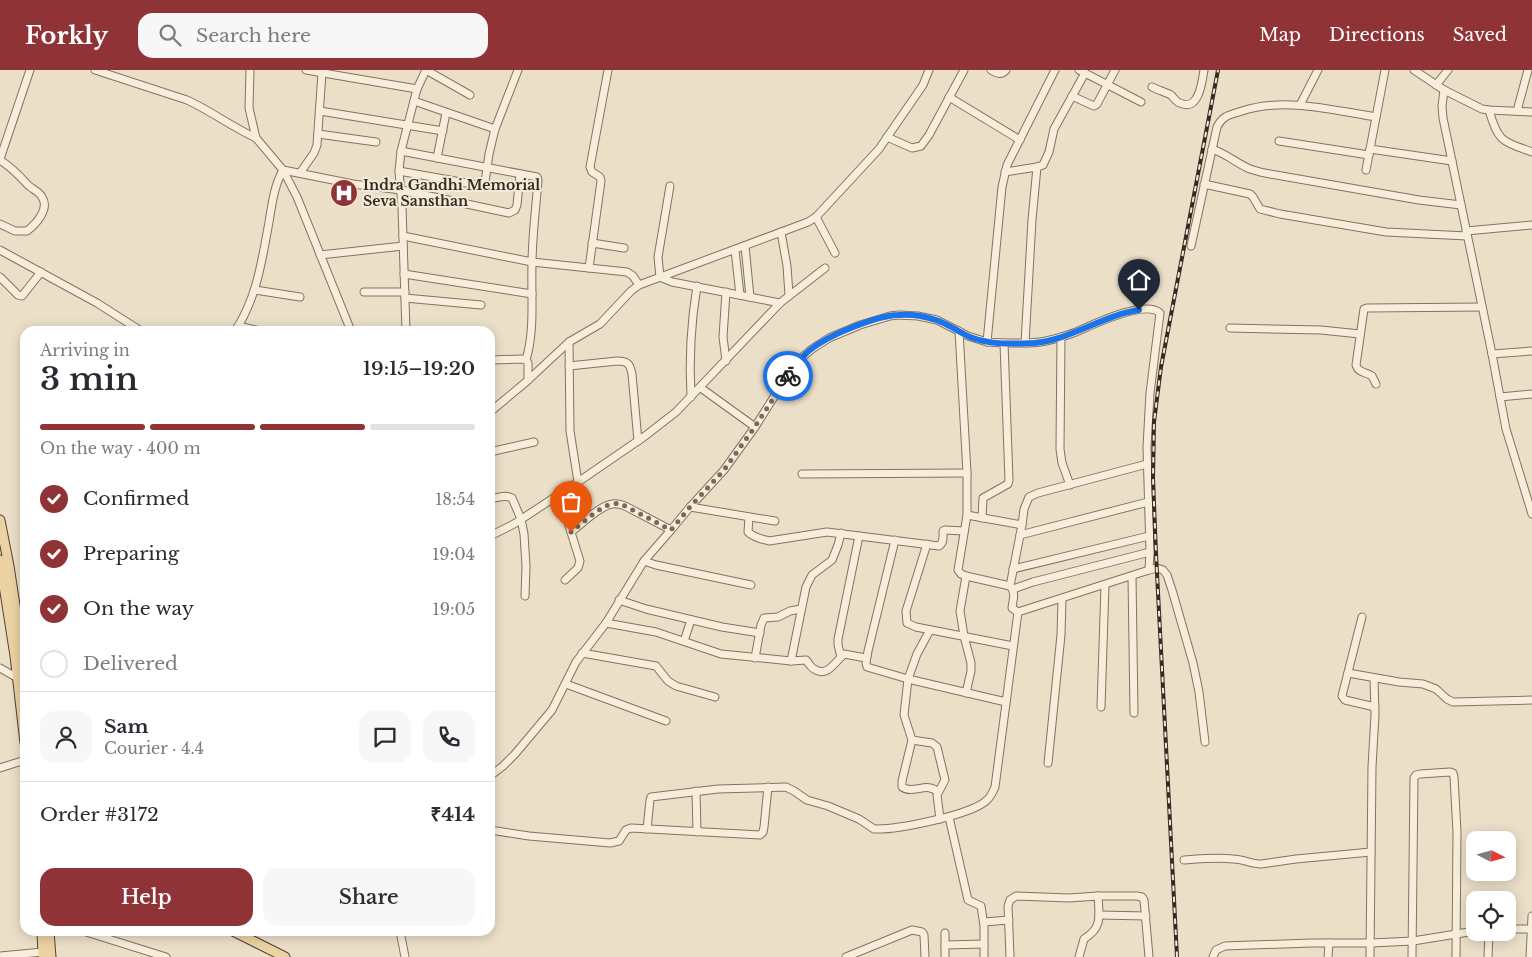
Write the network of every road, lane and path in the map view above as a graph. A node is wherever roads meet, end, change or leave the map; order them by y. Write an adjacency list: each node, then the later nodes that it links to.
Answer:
1 (30, 70): 53 (street)
2 (95, 70): 44 (street)
3 (250, 70): 44 (street)
4 (306, 70): 21 (street)
5 (426, 70): 25 (street); 27 (street)
6 (518, 70): 40 (street)
7 (608, 70): 73 (street)
8 (929, 70): 43 (street)
9 (964, 70): 29 (street)
10 (991, 70): 11 (street)
11 (1006, 70)
12 (1055, 70): 45 (street)
13 (1115, 70): 22 (street)
14 (1204, 70): 24 (street)
15 (1318, 70): 32 (street)
16 (1385, 70): 38 (street)
17 (1414, 70): 23 (street)
18 (1448, 70): 23 (street)
19 (1528, 70): 35 (street)
20 (1082, 71): 22 (street); 28 (street)
21 (322, 73): 25 (street); 34 (street)
22 (1107, 84): 28 (street); 31 (street)
23 (1436, 85): 26 (street)
24 (1152, 87)
25 (417, 89): 30 (street)
26 (1444, 90): 33 (street); 54 (street)
27 (470, 95)
28 (1072, 96): 55 (street)
29 (949, 97): 43 (street); 45 (street)
30 (414, 101): 37 (street); 39 (street)
31 (1142, 102)
32 (1300, 105): 38 (street); 48 (street)
33 (1489, 110): 35 (street); 51 (street)
34 (320, 111): 39 (street); 42 (street)
35 (1516, 111): 36 (street)
36 (1532, 112)
37 (446, 113): 40 (street); 41 (street)
38 (1376, 117): 50 (street)
39 (408, 125): 41 (street); 49 (street)
40 (495, 130): 56 (street)
41 (443, 132): 52 (street)
42 (318, 134): 47 (street); 61 (street)
43 (887, 137): 67 (street)
44 (256, 138): 57 (street)
45 (1020, 140): 60 (street)
46 (1280, 140): 50 (street)
47 (376, 142)
48 (1212, 149): 63 (street); 66 (street)
49 (401, 151): 52 (street); 59 (street)
50 (1369, 152): 54 (street); 58 (street)
51 (1532, 152)
52 (437, 158): 56 (street)
53 (0, 160): 68 (street)
54 (1452, 161): 66 (street)
55 (1038, 167): 60 (street); 114 (street)
56 (487, 168): 59 (street); 62 (street)
57 (283, 170): 61 (street); 81 (street); 92 (street)
58 (1366, 170)
59 (399, 171): 65 (street)
60 (1005, 172): 113 (street)
61 (300, 173): 65 (street)
62 (520, 174): 65 (street); 83 (street)
63 (1204, 184): 71 (street); 76 (street)
64 (670, 186): 89 (street)
65 (401, 190): 72 (street)
66 (1461, 205): 71 (street)
67 (816, 218): 70 (street); 80 (street)
68 (0, 224)
69 (1532, 226): 71 (street)
70 (781, 232): 75 (street); 98 (street)
71 (1467, 234): 103 (street)
72 (402, 236): 74 (street); 83 (street)
73 (592, 243): 77 (street); 84 (street)
74 (403, 246): 81 (street); 87 (street)
75 (745, 246): 78 (street); 100 (street)
76 (1191, 246)
77 (624, 248)
78 (735, 250): 89 (street); 97 (street)
79 (2, 251): 82 (street); 86 (street)
80 (835, 253)
81 (320, 255): 106 (street)
82 (0, 260)
83 (532, 262): 84 (street); 95 (street)
84 (589, 268): 90 (street)
85 (825, 268): 98 (street)
86 (41, 272): 88 (street); 104 (street)
87 (404, 274): 95 (street); 96 (street)
88 (0, 277)
89 (660, 277): 90 (street); 91 (street)
90 (639, 285): 112 (street)
91 (697, 286): 94 (street); 126 (street)
92 (255, 290): 99 (street); 105 (street)
93 (364, 292): 96 (street)
94 (726, 292): 97 (street); 120 (street)
95 (532, 294): 119 (street)
96 (405, 295): 102 (street); 107 (street)
97 (740, 295): 100 (street)
98 (789, 295): 101 (street)
99 (300, 297)
100 (750, 297): 101 (street)
101 (780, 303): 120 (street)
102 (481, 305)
103 (1482, 307): 110 (street); 117 (street)
104 (134, 326)
105 (238, 326)
106 (349, 326)
107 (406, 326)
108 (1230, 328): 110 (street)
109 (959, 331): 113 (street); 129 (street); 134 (street)
110 (1360, 334): 123 (street)
111 (1061, 337): 114 (street); 133 (street); 137 (street)
112 (569, 342): 121 (street); 122 (street)
113 (987, 342): 115 (street)
114 (1025, 343): 115 (street)
115 (1004, 344): 145 (street)
116 (1532, 351): 117 (street)
117 (1492, 354): 127 (street)
118 (495, 360): 119 (street)
119 (526, 360): 122 (street)
120 (726, 360): 124 (street)
121 (569, 366): 130 (street); 136 (street)
122 (528, 380): 128 (street)
123 (1376, 384)
124 (701, 388): 126 (street); 129 (street)
125 (1532, 394): 127 (street)
126 (692, 397): 130 (street)
127 (1500, 398): 142 (street)
128 (495, 408)
129 (754, 428): 141 (street)
130 (638, 441): 136 (street)
131 (534, 442): 132 (street)
132 (495, 451)
133 (1147, 464): 137 (street); 140 (street)
134 (967, 473): 135 (street); 143 (street)
135 (802, 474)
136 (578, 482): 138 (street)
137 (1070, 485): 149 (street)
138 (559, 494): 146 (street); 152 (street)
139 (495, 498): 146 (street)
140 (1148, 502): 155 (street); 157 (street)
141 (690, 507): 144 (street); 150 (street)
142 (1532, 514)
143 (967, 515): 145 (street); 151 (street)
144 (749, 517): 148 (street); 154 (street)
145 (982, 518): 149 (street)
146 (521, 519): 153 (street); 171 (street)
147 (0, 520): 182 (main road)
148 (774, 521)
149 (1022, 525): 155 (street)
150 (671, 530): 152 (street); 162 (street)
151 (964, 531): 159 (street); 165 (street)
152 (571, 532): 167 (street)
153 (495, 533)
154 (841, 533): 156 (street); 174 (street)
155 (1020, 535): 163 (street)
156 (860, 536): 158 (street); 186 (street)
157 (1149, 536): 160 (street); 163 (street)
158 (895, 540): 159 (street); 188 (street)
159 (927, 544): 179 (street)
160 (1150, 552): 164 (street); 170 (street)
161 (0, 560): 192 (main road)
162 (644, 561): 168 (street); 173 (street)
163 (1012, 569): 170 (street)
164 (1149, 570): 166 (street); 206 (street)
165 (966, 576): 170 (street); 181 (street)
166 (1132, 576): 169 (street); 203 (street)
167 (565, 580)
168 (751, 585)
169 (1105, 585): 172 (street); 202 (street)
170 (1011, 588): 175 (street)
171 (525, 596)
172 (1062, 599): 175 (street); 208 (street)
173 (619, 600): 177 (street); 178 (street)
174 (802, 609): 180 (street); 189 (street)
175 (1018, 612): 184 (street)
176 (1362, 617): 191 (street)
177 (691, 620): 180 (street); 183 (street)
178 (606, 622): 183 (street); 185 (street)
179 (930, 630): 181 (street); 195 (street)
180 (760, 633): 187 (street)
181 (964, 636): 184 (street); 197 (street)
182 (20, 638)
183 (684, 642): 187 (street)
184 (1014, 646): 200 (street)
185 (582, 653): 196 (street); 198 (street)
186 (841, 657): 188 (street); 189 (street)
187 (755, 658): 189 (street)
188 (866, 658): 195 (street)
189 (791, 661)
190 (0, 668): 194 (street)
191 (1348, 673): 193 (street); 201 (street)
192 (20, 674)
193 (1374, 678): 199 (street); 201 (street)
194 (20, 679)
195 (908, 679): 197 (street); 205 (street)
196 (566, 684): 204 (street); 210 (street)
197 (966, 693): 200 (street)
198 (715, 696)
199 (1532, 700)
200 (1006, 702): 214 (street)
201 (1375, 707): 219 (street)
202 (1101, 708)
203 (1134, 713)
204 (666, 720)
205 (912, 740): 213 (street); 213 (street)
206 (1205, 742)
207 (20, 762): 209 (street)
208 (1048, 763)
209 (0, 768)
210 (495, 772)
211 (768, 787): 212 (street); 215 (street); 218 (street)
212 (696, 791): 216 (street); 218 (street)
213 (938, 792): 215 (street)
214 (949, 817): 215 (street); 226 (street)
215 (940, 819)
216 (647, 829): 217 (street); 218 (street)
217 (495, 831)
218 (697, 832)
219 (1372, 852): 220 (street); 240 (street)
220 (1184, 860)
221 (1098, 896): 222 (street); 223 (street); 225 (street)
222 (1099, 916): 223 (street); 253 (street)
223 (1146, 916): 254 (street)
224 (1532, 916): 228 (street)
225 (1009, 920): 226 (street); 252 (street)
226 (984, 922): 242 (street)
227 (1516, 929): 228 (street)
228 (1531, 929): 261 (street)
229 (1466, 932): 231 (street)
230 (945, 933): 241 (street)
231 (1456, 933): 237 (street); 237 (street); 259 (street)
232 (43, 936): 243 (main road)
233 (48, 936): 243 (main road)
234 (99, 936): 245 (street)
235 (243, 936): 246 (main road)
236 (401, 936): 247 (street)
237 (1413, 941): 240 (street); 258 (street)
238 (1489, 941): 260 (street)
239 (1329, 943): 240 (street); 255 (street); 256 (street)
240 (1371, 943): 257 (street)
241 (945, 944): 242 (street); 250 (street)
242 (984, 944): 251 (street)
243 (46, 955): 244 (street)
244 (0, 956)
245 (166, 957)
246 (285, 957)
247 (404, 957)
248 (846, 957): 249 (street)
249 (924, 957)
250 (945, 957)
251 (984, 957)
252 (1010, 957)
253 (1079, 957)
254 (1149, 957)
255 (1213, 957)
256 (1328, 957)
257 (1370, 957)
258 (1412, 957)
259 (1456, 957)
260 (1488, 957)
261 (1530, 957)

